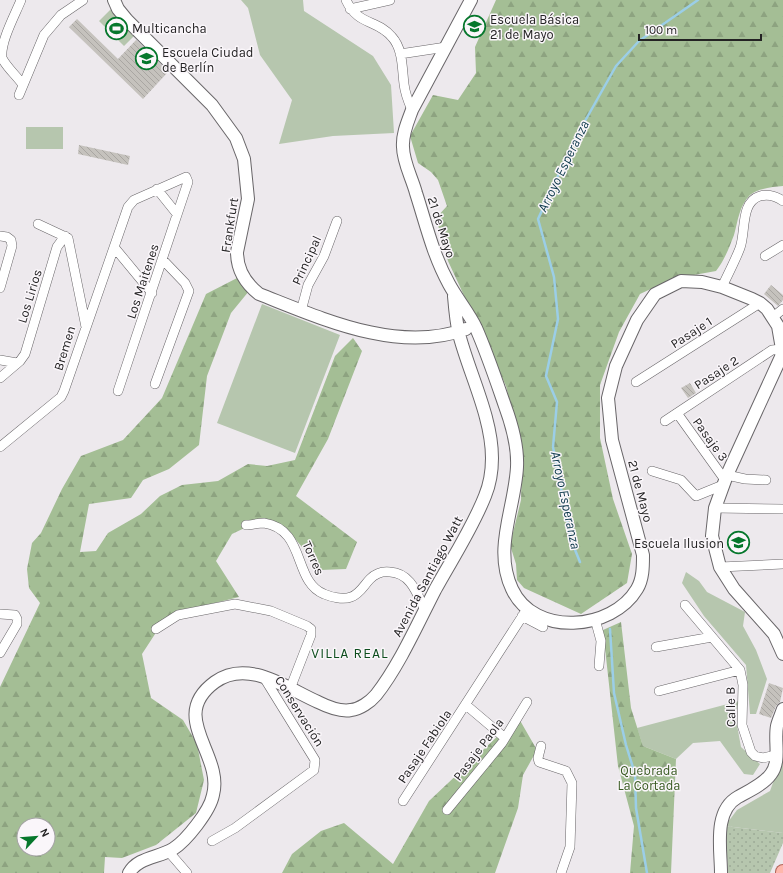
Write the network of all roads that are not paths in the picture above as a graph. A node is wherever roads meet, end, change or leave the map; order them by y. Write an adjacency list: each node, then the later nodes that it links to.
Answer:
1 (21, 0): 10 (street)
2 (83, 0): 10 (street)
3 (114, 0): 30 (street, Frankfurt)
4 (346, 0): 7 (street)
5 (390, 0): 7 (street)
6 (471, 0): 8 (street, 21 de Mayo)
7 (350, 9): 9 (street)
8 (446, 46): 9 (street); 12 (street, 21 de Mayo)
9 (400, 54): 12 (street)
10 (23, 85): 11 (street)
11 (19, 95)
12 (412, 110): 26 (street, 21 de Mayo)
13 (157, 189): 15 (street); 15 (street, Los Maitenes); 21 (street)
14 (783, 201): 24 (street)
15 (177, 214): 23 (street, Los Maitenes)
16 (337, 221): 30 (street, Principal)
17 (38, 224): 19 (street)
18 (0, 236): 25 (street)
19 (66, 236): 33 (street, Bremen); 37 (street, Los Lirios)
20 (783, 245): 22 (street)
21 (114, 247): 27 (street); 33 (street)
22 (765, 256)
23 (162, 258): 27 (street, Los Maitenes); 40 (street)
24 (722, 287): 28 (street, 21 de Mayo); 59 (street, 21 de Mayo)
25 (0, 288)
26 (453, 292): 32 (street, 21 de Mayo); 34 (street, Avenida Santiago Watt)
27 (152, 293): 41 (street, Los Maitenes)
28 (760, 303): 31 (street, 21 de Mayo); 39 (street, Pasaje 1)
29 (783, 309): 31 (street)
30 (301, 311): 34 (street, Frankfurt)
31 (773, 317): 35 (street, 21 de Mayo)
32 (475, 326): 34 (street, Frankfurt); 57 (street, 21 de Mayo)
33 (86, 329): 44 (street, Bremen)
34 (459, 332): 54 (street, Avenida Santiago Watt)
35 (782, 349): 42 (street, Pasaje 2); 46 (street, 21 de Mayo)
36 (0, 360): 37 (street)
37 (17, 363): 38 (street, Los Lirios)
38 (2, 372)
39 (636, 382)
40 (155, 384)
41 (118, 391)
42 (677, 413): 43 (street, Pasaje 2); 46 (street, Pasaje 3)
43 (666, 421)
44 (0, 447)
45 (652, 471): 46 (street)
46 (725, 480): 47 (street); 48 (street, 21 de Mayo)
47 (766, 480)
48 (715, 508): 49 (street); 52 (street, 21 de Mayo)
49 (783, 509)
50 (246, 525): 53 (street, Torres)
51 (783, 564): 52 (street)
52 (720, 566): 62 (street, 21 de Mayo)
53 (416, 590): 54 (street, Torres); 56 (street, Torres)
54 (431, 598): 56 (street, Avenida Santiago Watt)
55 (685, 605): 63 (street, Calle B)
56 (425, 610): 70 (street, Avenida Santiago Watt)
57 (525, 612): 59 (street, 21 de Mayo); 60 (street, 21 de Mayo); 73 (street, Pasaje Fabiola)
58 (0, 614): 65 (street)
59 (595, 619): 67 (street)
60 (543, 627)
61 (156, 629): 70 (street)
62 (779, 633): 66 (street, 21 de Mayo)
63 (712, 637): 64 (street); 68 (street, Calle B)
64 (656, 647)
65 (0, 654)
66 (783, 654)
67 (600, 666)
68 (740, 670): 71 (street); 77 (street, Calle B)
69 (263, 676): 70 (street, Avenida Santiago Watt); 80 (street, Conservación); 81 (street, Avenida Santiago Watt)
70 (290, 689)
71 (659, 691)
72 (527, 702): 75 (street, Pasaje Paola)
73 (466, 705): 75 (street, Pasaje Fabiola); 78 (street, Pasaje Fabiola)
74 (783, 709): 77 (street)
75 (505, 738): 79 (street, Pasaje Paola)
76 (540, 746): 84 (street)
77 (776, 755): 85 (street)
78 (403, 801)
79 (447, 810)
80 (212, 841)
81 (168, 851): 82 (street, Avenida Santiago Watt); 83 (street)
82 (128, 873)
83 (187, 873)
84 (562, 873)
85 (721, 873)

